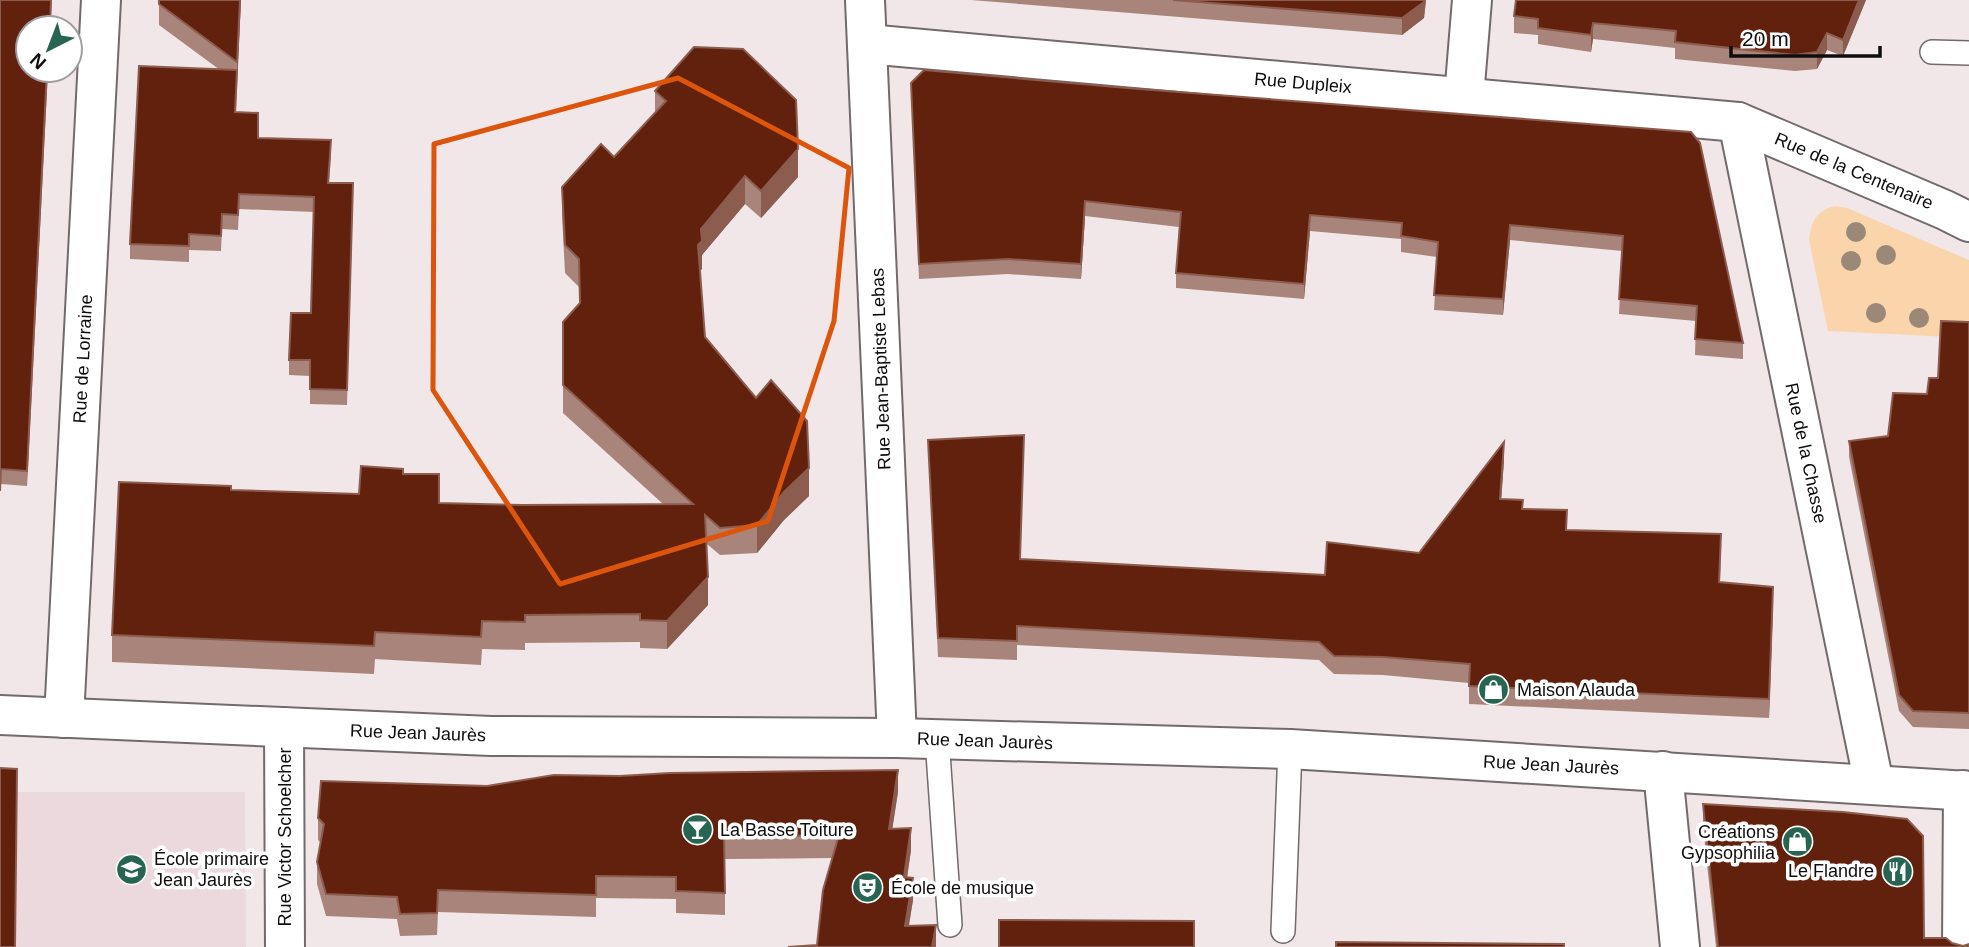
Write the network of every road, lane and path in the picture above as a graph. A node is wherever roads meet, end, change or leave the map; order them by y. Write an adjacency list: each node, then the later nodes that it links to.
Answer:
1 (101, 0): 11 (street, Rue de Lorraine)
2 (865, 0): 4 (street, Rue Jean-Baptiste Lebas)
3 (1472, 0): 7 (street)
4 (867, 44): 7 (street, Rue Dupleix); 13 (street, Rue Jean-Baptiste Lebas)
5 (1932, 52): 6 (lane)
6 (1969, 53)
7 (1464, 97): 8 (street, Rue Dupleix)
8 (1738, 122): 9 (street, Rue de la Centenaire); 17 (street, Rue de la Chasse)
9 (1969, 222)
10 (0, 715): 11 (street, Rue Jean Jaurès)
11 (64, 718): 12 (street, Rue Jean Jaurès)
12 (284, 727): 13 (street, Rue Jean Jaurès); 21 (street, Rue Victor Schoelcher)
13 (897, 738): 14 (street, Rue Jean Jaurès)
14 (937, 739): 15 (street, Rue Jean Jaurès); 19 (lane)
15 (1290, 749): 16 (street, Rue Jean Jaurès); 20 (lane)
16 (1663, 771): 17 (street, Rue Jean Jaurès); 22 (street)
17 (1874, 784): 18 (street, Rue Jean Jaurès)
18 (1966, 791): 23 (street)
19 (950, 925)
20 (1283, 931)
21 (285, 947)
22 (1681, 947)
23 (1962, 947)

